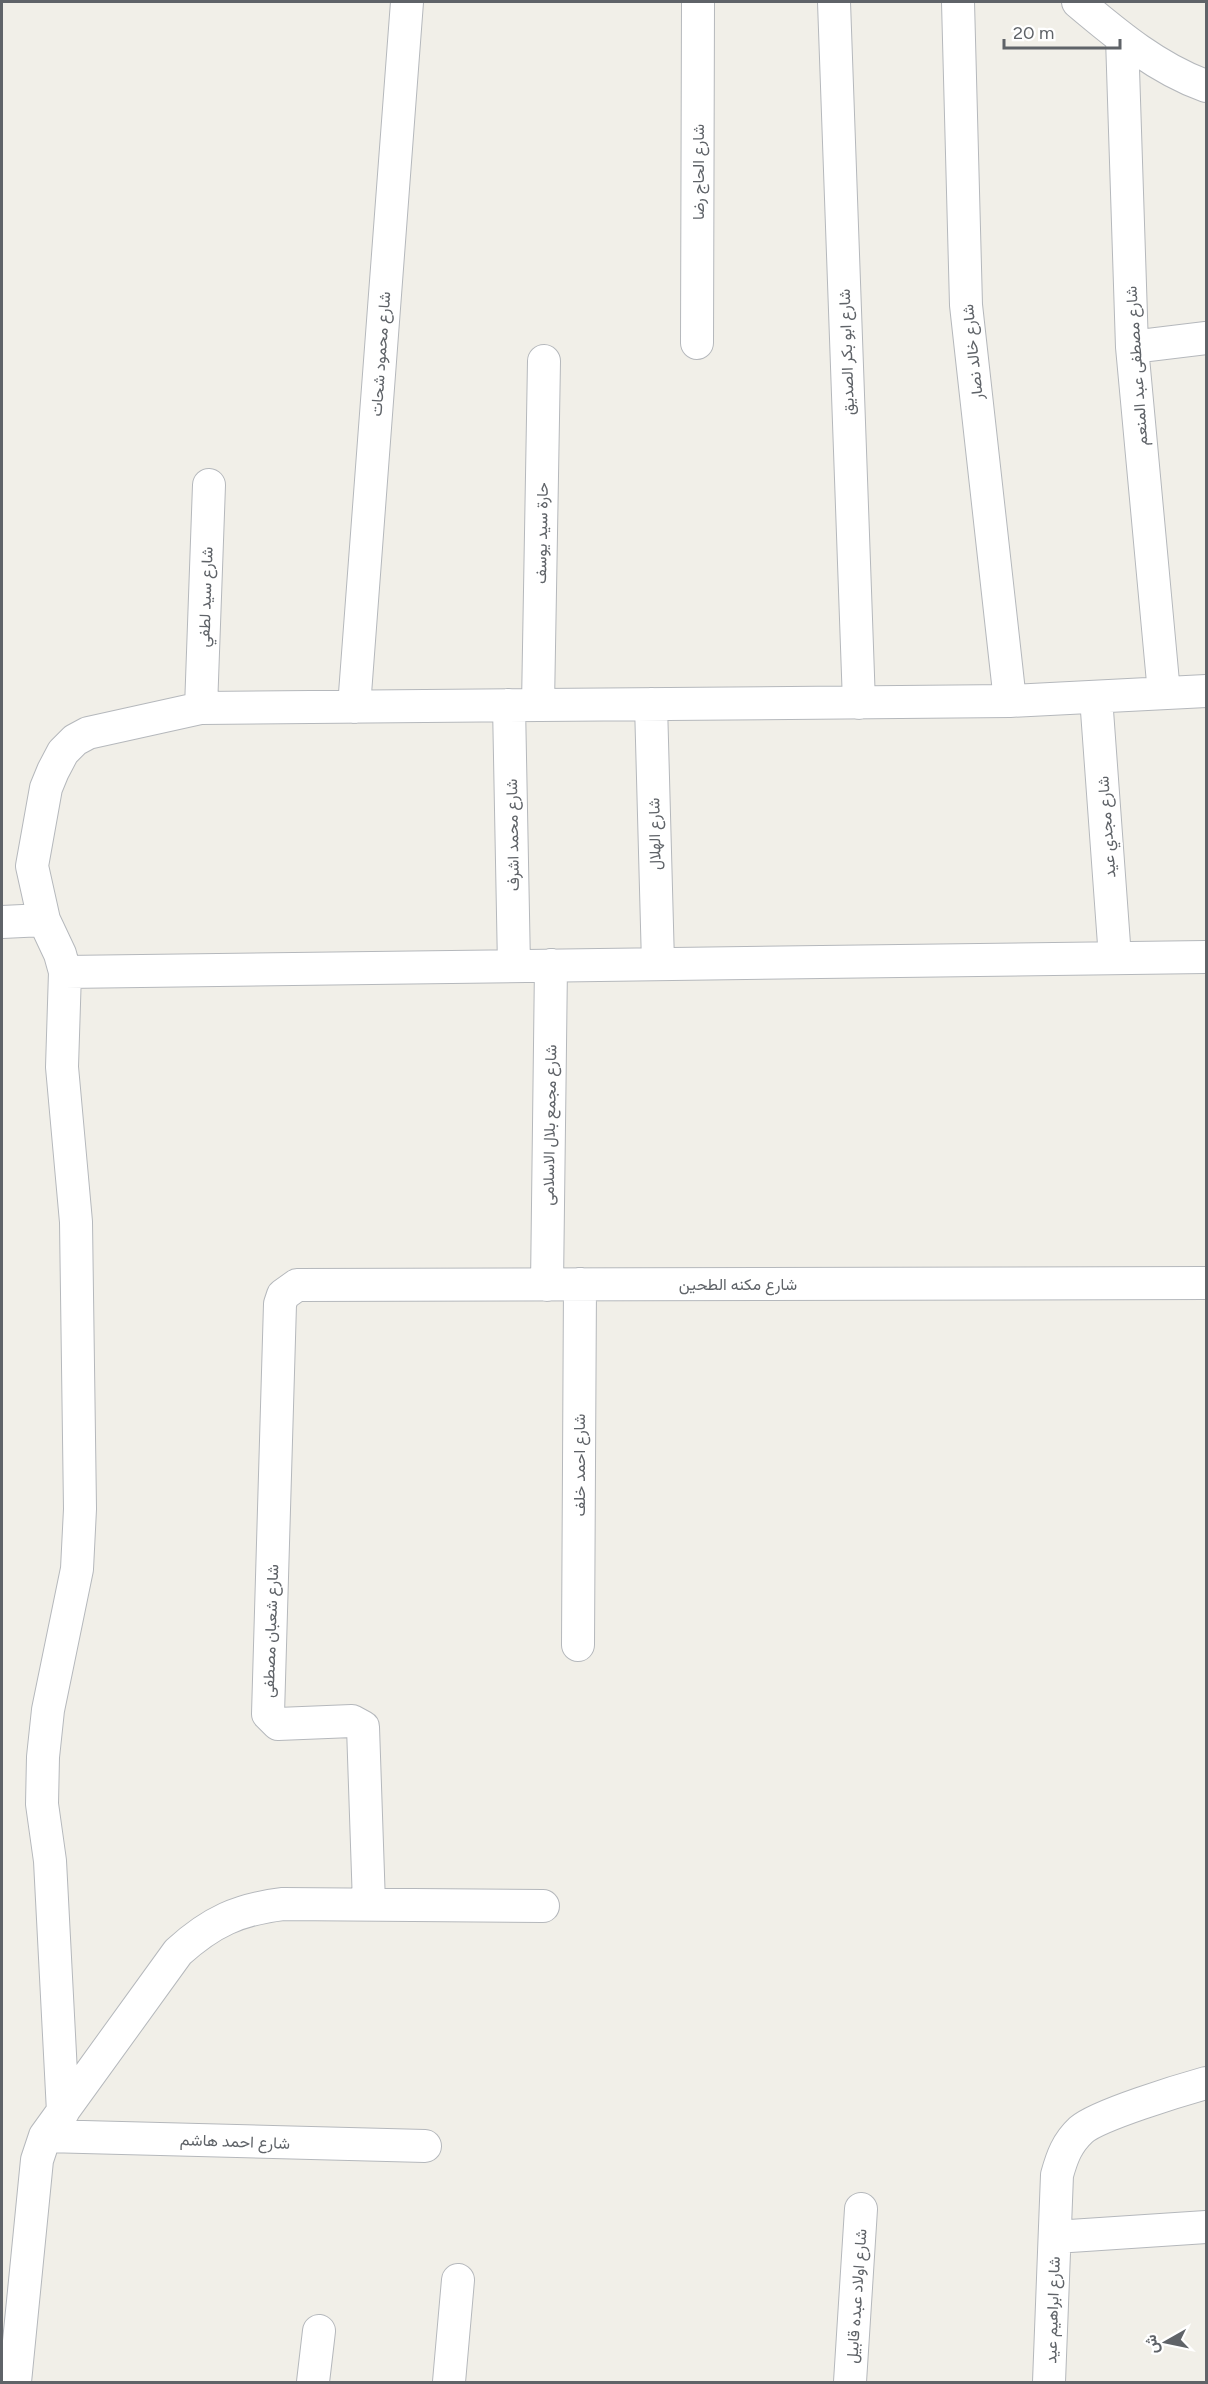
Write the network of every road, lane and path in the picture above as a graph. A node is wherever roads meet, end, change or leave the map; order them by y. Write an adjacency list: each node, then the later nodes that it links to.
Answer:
1 (407, 2): 20 (street, شارع محمود شحات)
2 (698, 2): 9 (street, شارع الحاج رضا)
3 (834, 2): 17 (street, شارع ابو بكر الصديق)
4 (958, 2): 16 (street, شارع خالد نصار)
5 (1078, 2): 6 (street)
6 (1122, 38): 7 (street); 10 (street, شارع مصطفى عبد المنعم)
7 (1206, 86)
8 (1206, 338): 10 (street)
9 (698, 343)
10 (1132, 347): 14 (street, شارع مصطفى عبد المنعم)
11 (544, 361): 19 (street, حارة سيد يوسف)
12 (209, 485): 21 (street, شارع سيد لطفي)
13 (1206, 691): 14 (street)
14 (1164, 693): 15 (street)
15 (1096, 697): 16 (street); 25 (street, شارع مجدي عيد)
16 (1010, 701): 17 (street)
17 (859, 703): 18 (street)
18 (651, 704): 19 (street); 26 (street, شارع الهلال)
19 (524, 705): 20 (street); 28 (street, شارع محمد اشرف)
20 (354, 707): 21 (street)
21 (201, 708): 22 (street)
22 (44, 920): 23 (street); 29 (street)
23 (2, 922)
24 (1206, 957): 25 (street)
25 (1115, 958): 26 (street)
26 (658, 963): 27 (street)
27 (551, 965): 28 (street); 31 (street, شارع مجمع بلال الاسلامى)
28 (514, 966): 29 (street)
29 (65, 972): 38 (street)
30 (1206, 1283): 32 (street, شارع مكنه الطحين)
31 (547, 1284): 32 (street, شارع مكنه الطحين); 33 (street, شارع مكنه الطحين)
32 (580, 1284): 34 (street, شارع احمد خلف)
33 (280, 1304): 35 (street, شارع شعبان مصطفى)
34 (578, 1645)
35 (369, 1904): 36 (street); 38 (street)
36 (543, 1905)
37 (1206, 2083): 42 (street, شارع ابراهيم عيد)
38 (54, 2124): 39 (street, شارع احمد هاشم); 45 (street)
39 (425, 2146)
40 (861, 2209): 48 (street, شارع اولاد عبده قابيل)
41 (1206, 2227): 42 (street)
42 (1055, 2237): 49 (street, شارع ابراهيم عيد)
43 (458, 2280): 47 (street)
44 (319, 2331): 46 (street)
45 (15, 2382)
46 (313, 2382)
47 (449, 2382)
48 (850, 2382)
49 (1049, 2382)

